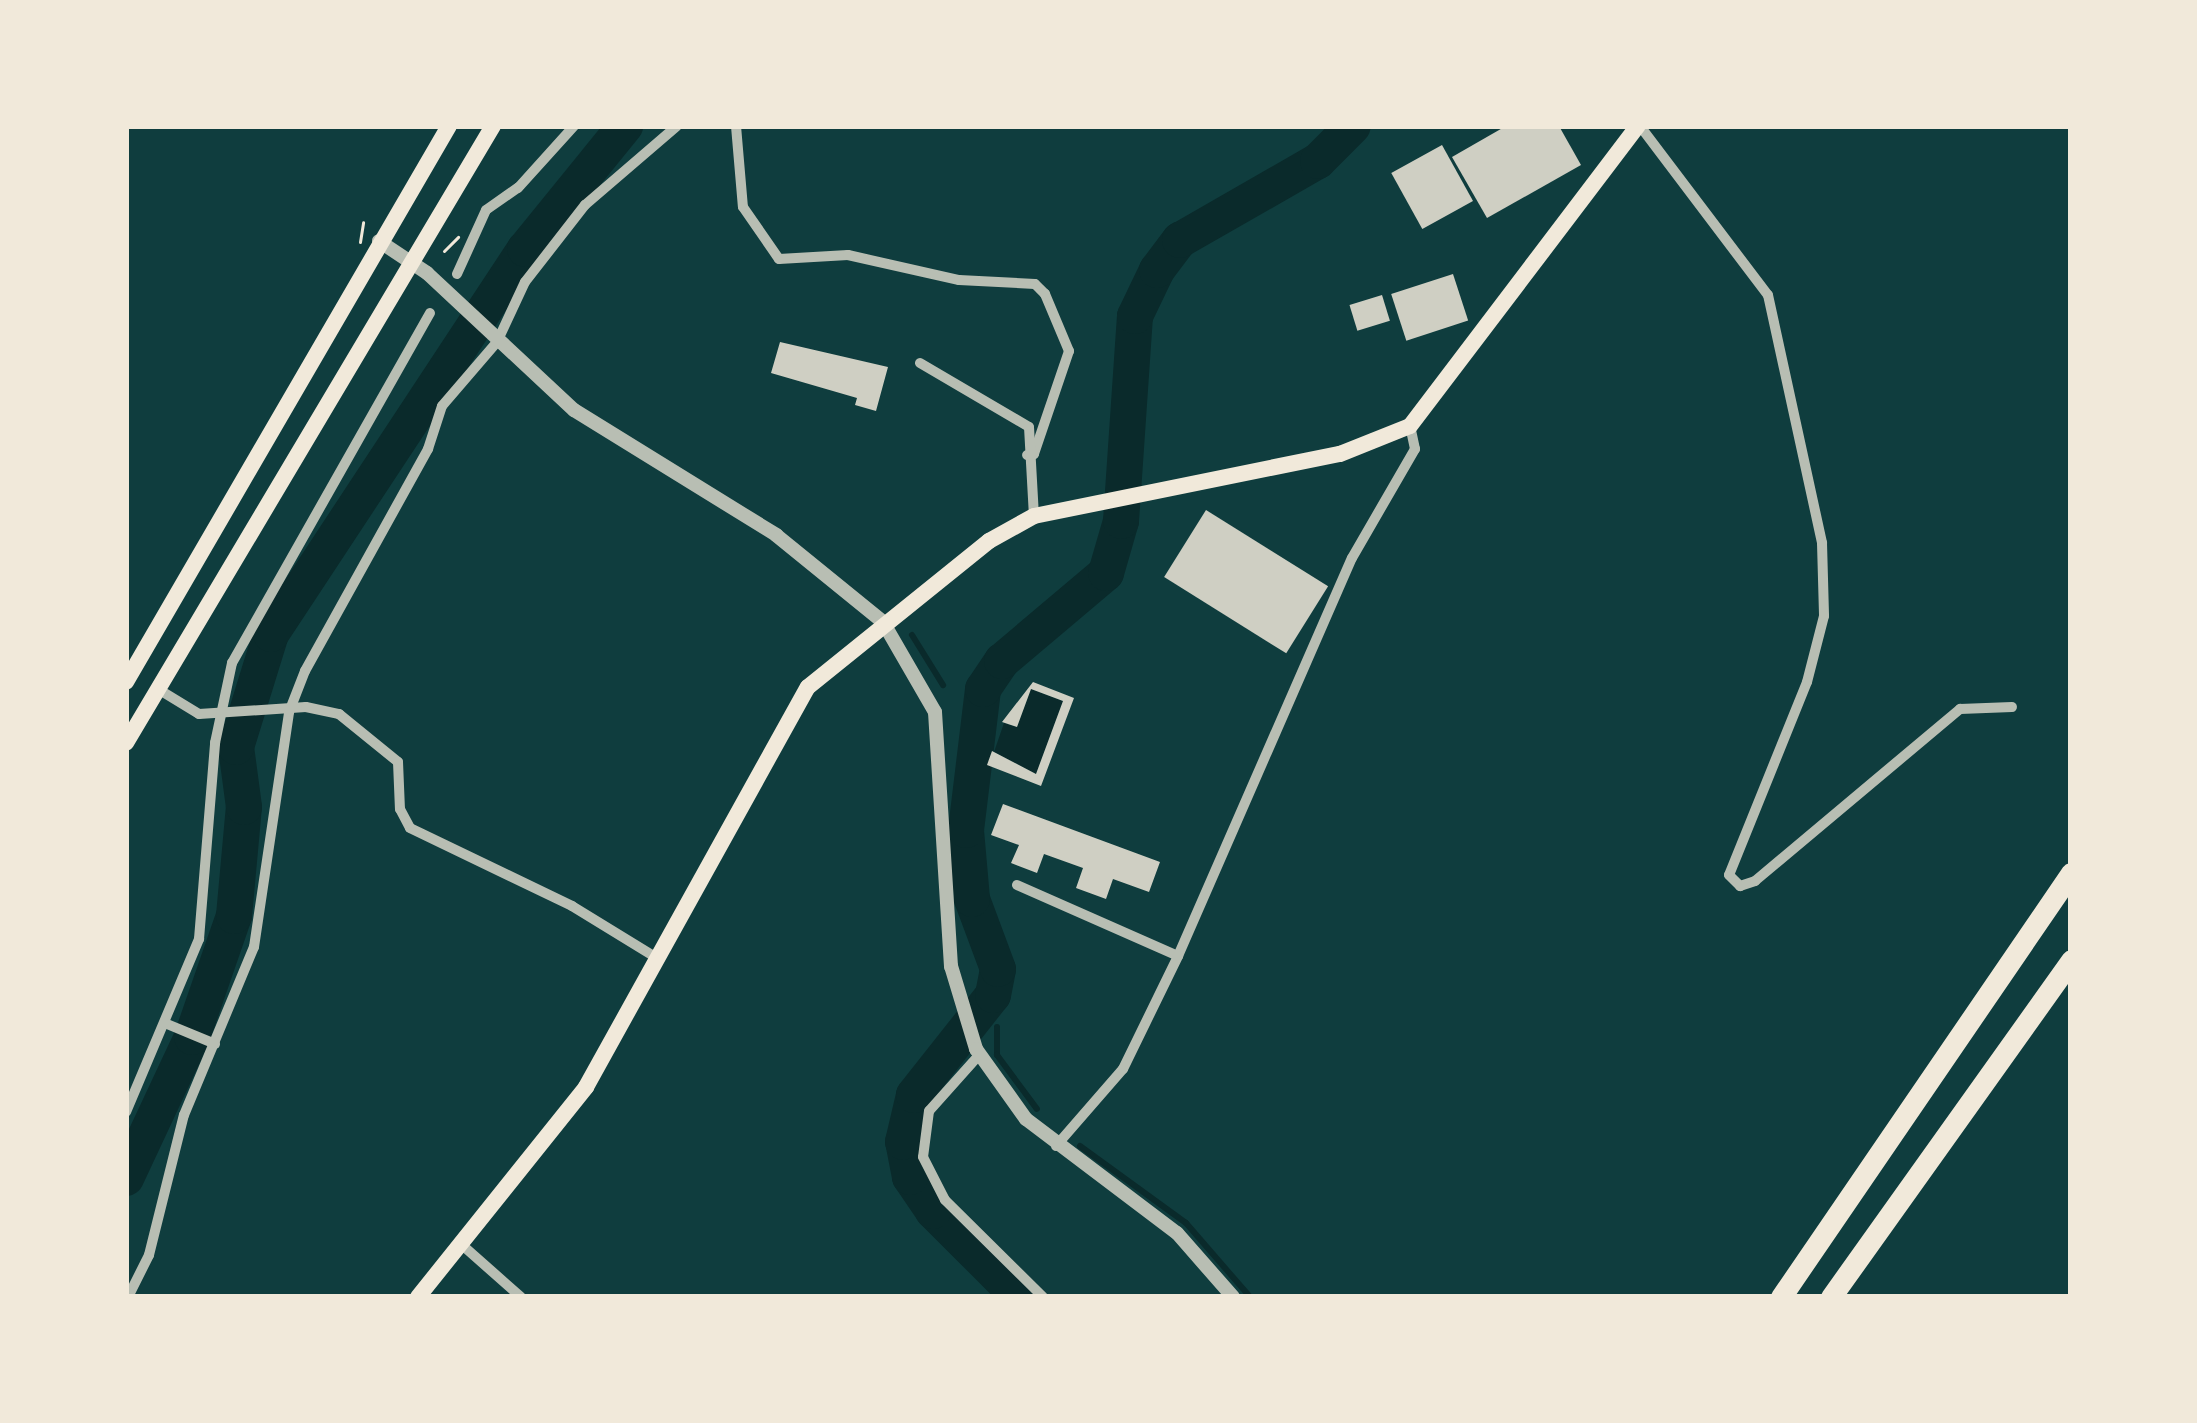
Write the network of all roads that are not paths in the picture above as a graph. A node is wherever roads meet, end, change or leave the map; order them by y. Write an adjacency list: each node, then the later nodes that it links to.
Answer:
1 (448, 126): 7 (main road)
2 (493, 126): 8 (main road)
3 (574, 126): 9 (street)
4 (677, 126): 11 (street)
5 (736, 126): 14 (street)
6 (1639, 126): 13 (main road); 19 (street)
7 (370, 241): 8 (street); 17 (main road)
8 (411, 261): 11 (street); 18 (main road)
9 (457, 274)
10 (430, 313): 21 (street)
11 (494, 339): 16 (street); 20 (street)
12 (920, 363): 14 (street)
13 (1410, 426): 15 (main road); 25 (street)
14 (1027, 455): 15 (street)
15 (1034, 516): 16 (main road)
16 (884, 622): 26 (main road); 30 (street)
17 (126, 682)
18 (158, 689): 21 (street); 22 (main road)
19 (2012, 706)
20 (286, 712): 21 (street); 26 (street); 29 (street)
21 (222, 713): 28 (street)
22 (126, 743)
23 (2071, 874): 39 (highway)
24 (1017, 885): 25 (street)
25 (1178, 956): 32 (street)
26 (658, 958): 33 (main road)
27 (2071, 961): 40 (highway)
28 (168, 1024): 29 (street); 31 (street)
29 (214, 1043): 34 (street)
30 (978, 1051): 32 (street); 37 (street)
31 (126, 1112)
32 (1056, 1146): 38 (street)
33 (461, 1244): 35 (main road); 36 (street)
34 (128, 1297)
35 (418, 1297)
36 (520, 1297)
37 (1043, 1297)
38 (1233, 1297)
39 (1781, 1297)
40 (1832, 1297)

